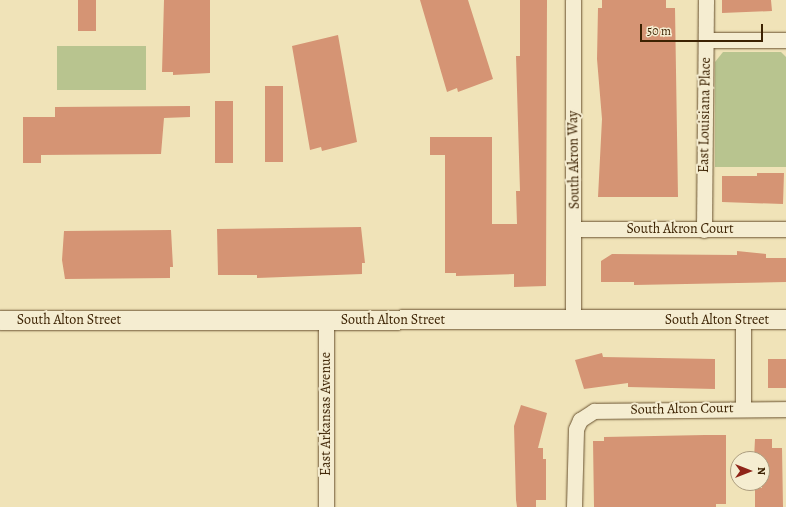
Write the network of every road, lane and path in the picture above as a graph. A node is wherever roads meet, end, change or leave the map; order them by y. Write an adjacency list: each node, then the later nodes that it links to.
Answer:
1 (573, 0): 5 (street, South Akron Way)
2 (706, 0): 3 (street, East Louisiana Place)
3 (706, 40): 4 (street); 6 (street, East Louisiana Place)
4 (786, 40)
5 (575, 229): 6 (street, South Akron Court); 11 (street, South Akron Way)
6 (704, 230): 7 (street, South Akron Court)
7 (786, 230)
8 (786, 319): 12 (street, South Alton Street)
9 (0, 320): 10 (street, South Alton Street)
10 (326, 320): 11 (street, South Alton Street); 15 (street, East Arkansas Avenue)
11 (573, 320): 12 (street, South Alton Street)
12 (743, 320): 13 (street)
13 (743, 409): 14 (street, South Alton Court); 16 (street, South Alton Court)
14 (786, 409)
15 (326, 507)
16 (574, 507)

